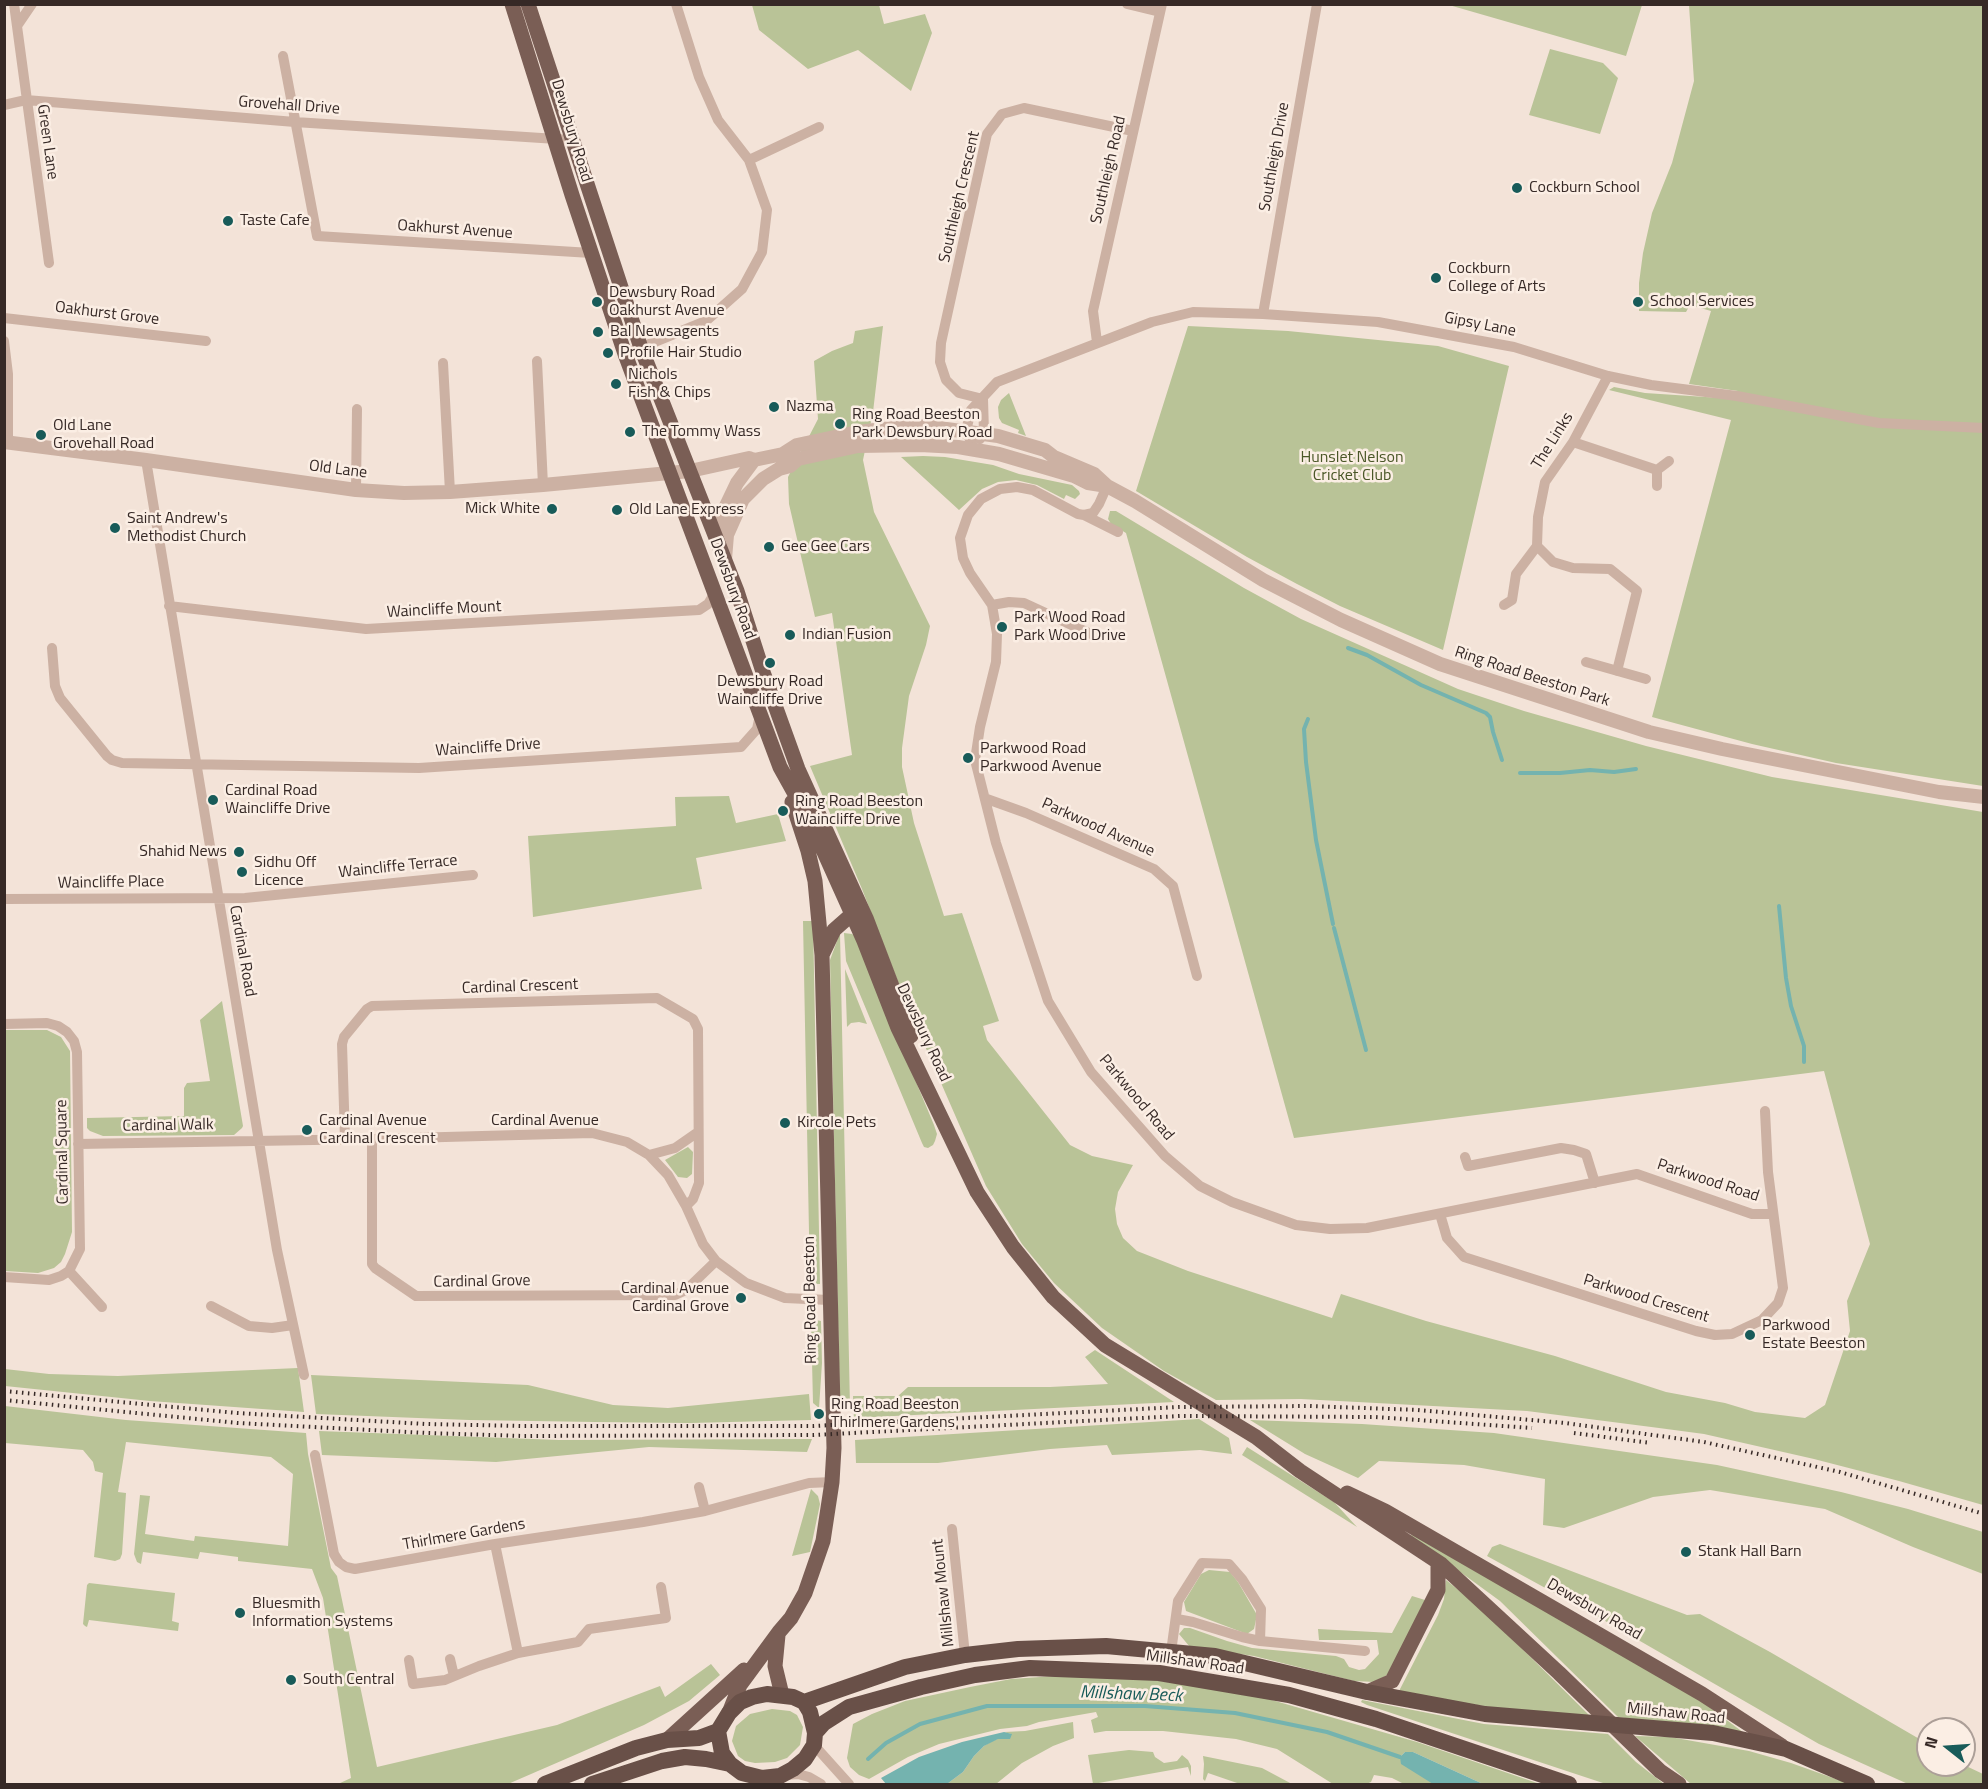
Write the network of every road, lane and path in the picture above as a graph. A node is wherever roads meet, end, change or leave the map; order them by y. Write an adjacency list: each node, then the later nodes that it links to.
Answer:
1 (14, 4): 9 (street, Green Lane)
2 (32, 4): 9 (street)
3 (512, 4): 16 (main road, Dewsbury Road)
4 (528, 4): 17 (main road, Dewsbury Road)
5 (676, 4): 18 (street)
6 (1127, 4): 8 (street)
7 (1317, 4): 21 (street, Southleigh Drive)
8 (1161, 8): 15 (street, Southleigh Road)
9 (17, 26): 11 (street, Green Lane)
10 (283, 56): 13 (street)
11 (26, 100): 12 (street, Grovehall Drive); 13 (street, Grovehall Drive); 20 (street, Green Lane)
12 (4, 105)
13 (295, 122): 16 (street, Grovehall Drive); 19 (street, Oakhurst Avenue)
14 (819, 127): 18 (street)
15 (1134, 130): 25 (street, Southleigh Road); 31 (street, Southleigh Crescent)
16 (554, 139): 17 (street, Grovehall Drive); 19 (main road, Dewsbury Road)
17 (572, 140): 26 (main road, Dewsbury Road)
18 (749, 159): 26 (street)
19 (591, 254): 27 (main road, Dewsbury Road)
20 (49, 263)
21 (1263, 314): 25 (street, Gipsy Lane); 30 (street, Gipsy Lane)
22 (4, 318): 24 (street, Oakhurst Grove)
23 (4, 341): 36 (street)
24 (206, 341)
25 (1097, 342): 31 (street, Gipsy Lane)
26 (641, 348): 27 (street); 45 (main road, Dewsbury Road)
27 (625, 354): 46 (main road, Dewsbury Road)
28 (537, 361): 47 (street)
29 (443, 363): 51 (street)
30 (1608, 376): 33 (street, Gipsy Lane); 37 (street, The Links)
31 (983, 399): 34 (street, Gipsy Lane); 35 (street)
32 (357, 409): 50 (street)
33 (1983, 428)
34 (966, 431): 35 (street, Ring Road Beeston Park); 38 (street); 39 (street, Ring Road Beeston Park)
35 (984, 433): 38 (street); 48 (street, Ring Road Beeston Park)
36 (6, 442): 41 (street, Old Lane)
37 (1573, 442): 44 (street); 55 (street, The Links)
38 (974, 449): 40 (street, Ring Road Beeston Park); 48 (street, Ring Road Beeston Park)
39 (783, 454): 40 (street); 42 (street, Ring Road Beeston Park)
40 (798, 459): 57 (street)
41 (146, 460): 50 (street, Old Lane); 61 (street, Cardinal Road)
42 (754, 460): 45 (street, Ring Road Beeston Park); 53 (street)
43 (1670, 461): 44 (street)
44 (1658, 470): 49 (street)
45 (690, 471): 46 (street, Ring Road Beeston Park); 53 (main road, Dewsbury Road)
46 (669, 473): 47 (street, Old Lane); 56 (main road, Dewsbury Road)
47 (543, 485): 51 (street, Old Lane)
48 (1107, 486): 52 (street); 70 (street, Ring Road Beeston Park)
49 (1656, 486)
50 (356, 490): 51 (street, Old Lane)
51 (450, 492)
52 (1084, 515): 54 (street, Parkwood Road); 60 (street, Parkwood Road)
53 (714, 531): 56 (main road); 57 (main road, Dewsbury Road)
54 (1118, 532)
55 (1537, 546): 59 (street); 65 (street)
56 (702, 561): 58 (main road, Dewsbury Road)
57 (725, 562): 75 (main road, Dewsbury Road)
58 (714, 594): 61 (street, Waincliffe Mount); 67 (main road, Dewsbury Road)
59 (1512, 603)
60 (992, 605): 62 (street); 71 (street, Parkwood Road)
61 (169, 606): 68 (street, Cardinal Road)
62 (1091, 634)
63 (52, 648): 68 (street, Waincliffe Drive)
64 (1586, 662): 65 (street)
65 (1617, 671): 66 (street)
66 (1646, 679)
67 (760, 714): 68 (street, Waincliffe Drive); 69 (main road, Dewsbury Road)
68 (196, 764): 74 (street, Cardinal Road)
69 (780, 767): 75 (main road, Dewsbury Road); 76 (main road, Ring Road Beeston)
70 (1983, 797)
71 (987, 799): 78 (street, Parkwood Avenue); 90 (street, Parkwood Road)
72 (473, 874): 74 (street, Waincliffe Terrace)
73 (4, 899): 74 (street, Waincliffe Place)
74 (219, 899): 84 (street, Cardinal Road)
75 (851, 905): 76 (main road); 77 (main road, Ring Road Beeston); 101 (main road, Dewsbury Road)
76 (818, 914): 77 (main road, Ring Road Beeston)
77 (822, 955): 95 (main road, Ring Road Beeston)
78 (1197, 976)
79 (4, 1024): 85 (street, Cardinal Square)
80 (1765, 1111): 91 (street, Parkwood Crescent)
81 (698, 1132): 82 (street, Cardinal Crescent); 86 (street); 89 (street, Cardinal Crescent)
82 (345, 1138): 83 (street, Cardinal Avenue); 84 (street, Cardinal Avenue)
83 (372, 1139): 86 (street, Cardinal Avenue); 92 (street, Cardinal Grove)
84 (259, 1140): 85 (street, Cardinal Walk); 98 (street, Cardinal Road)
85 (78, 1144): 93 (street, Cardinal Square)
86 (649, 1155): 89 (street, Cardinal Avenue)
87 (1466, 1157): 88 (street)
88 (1595, 1183): 90 (street, Parkwood Road); 91 (street, Parkwood Road)
89 (686, 1206): 92 (street, Cardinal Avenue)
90 (1440, 1214): 91 (street, Parkwood Crescent)
91 (1773, 1214)
92 (716, 1262): 95 (street, Cardinal Avenue)
93 (69, 1271): 94 (street); 97 (street)
94 (4, 1277)
95 (829, 1300): 102 (main road, Ring Road Beeston)
96 (211, 1306): 98 (street)
97 (102, 1307)
98 (293, 1325): 99 (street, Cardinal Road)
99 (304, 1375)
100 (315, 1455): 106 (street, Thirlmere Gardens)
101 (1300, 1471): 107 (main road, Dewsbury Road); 129 (main road, Dewsbury Road)
102 (832, 1482): 104 (street, Thirlmere Gardens); 110 (main road, Ring Road Beeston)
103 (699, 1487): 104 (street)
104 (705, 1511): 106 (street, Thirlmere Gardens)
105 (952, 1529): 115 (street, Millshaw Mount)
106 (495, 1544): 114 (street)
107 (1438, 1562): 121 (main road); 138 (main road, Dewsbury Road)
108 (662, 1587): 114 (street)
109 (1176, 1619): 111 (street, Millshaw Road); 111 (street, Millshaw Road); 113 (street, Millshaw Road)
110 (779, 1632): 118 (main road, Ring Road Beeston); 122 (main road, Ring Road Beeston)
111 (1260, 1641): 112 (street, Millshaw Road)
112 (1365, 1651)
113 (1171, 1652): 115 (highway, Millshaw Road); 120 (highway, Millshaw Road)
114 (518, 1653): 119 (street)
115 (965, 1655): 123 (highway, Millshaw Road)
116 (450, 1659): 119 (street)
117 (409, 1660): 119 (street)
118 (756, 1663): 125 (main road, Ring Road Beeston); 128 (main road)
119 (454, 1676)
120 (1344, 1686): 121 (highway, Millshaw Road); 124 (highway)
121 (1367, 1692): 129 (highway, Millshaw Road)
122 (782, 1695): 123 (highway); 125 (highway)
123 (804, 1702): 127 (highway)
124 (1337, 1709): 127 (highway, Millshaw Road); 137 (highway, Millshaw Road)
125 (729, 1713): 126 (highway)
126 (718, 1731): 128 (highway); 130 (highway)
127 (815, 1739): 131 (highway); 136 (street)
128 (666, 1740): 133 (highway)
129 (1786, 1749): 139 (highway, Dewsbury Road)
130 (738, 1774): 132 (highway); 134 (highway)
131 (780, 1776): 132 (highway); 135 (street)
132 (760, 1781)
133 (545, 1785)
134 (592, 1785)
135 (821, 1785)
136 (849, 1785)
137 (1569, 1785)
138 (1678, 1785)
139 (1867, 1785)

